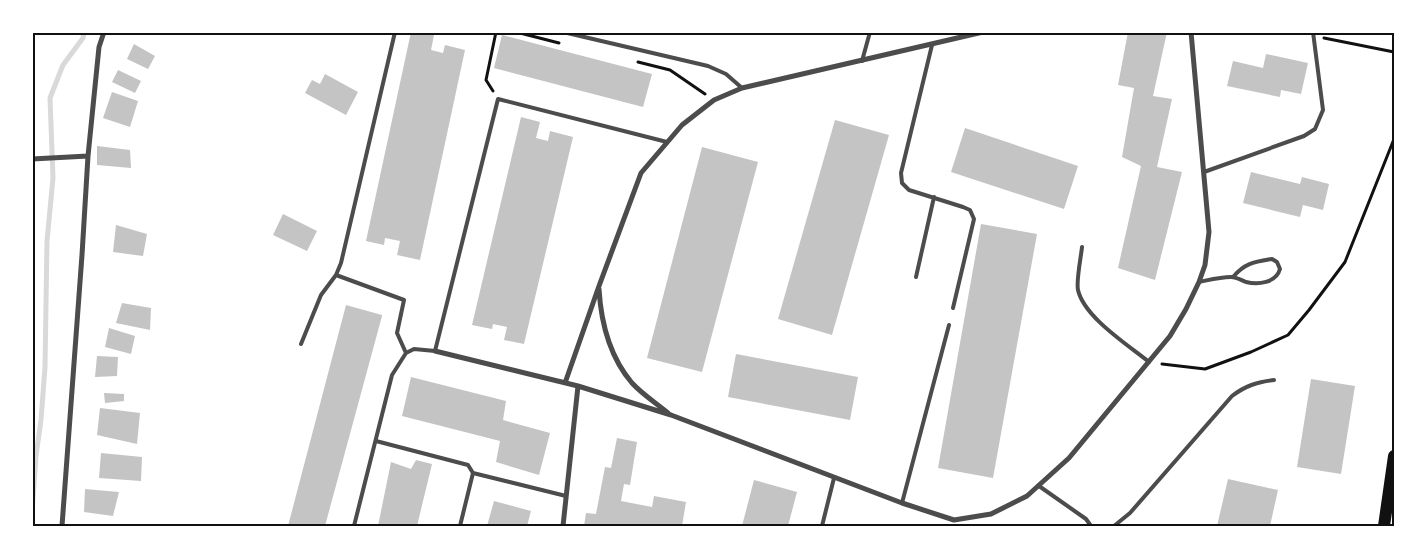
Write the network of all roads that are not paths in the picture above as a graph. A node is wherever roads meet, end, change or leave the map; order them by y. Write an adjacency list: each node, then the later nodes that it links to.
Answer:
1 (104, 32): 14 (street)
2 (395, 32): 19 (lane)
3 (563, 32): 12 (lane)
4 (870, 32): 11 (lane)
5 (964, 32): 9 (lane)
6 (983, 32): 9 (street)
7 (1191, 32): 16 (street)
8 (1314, 34): 16 (lane)
9 (972, 35): 10 (street)
10 (932, 45): 11 (street); 17 (lane)
11 (862, 61): 12 (street)
12 (742, 88): 13 (street)
13 (667, 142): 23 (street); 27 (lane)
14 (88, 156): 15 (street); 42 (street)
15 (32, 159)
16 (1204, 172): 22 (street)
17 (934, 197): 20 (lane); 24 (lane)
18 (1082, 247): 29 (lane)
19 (336, 275): 26 (lane); 28 (lane)
20 (916, 277)
21 (1233, 277): 21 (lane); 22 (lane)
22 (1199, 282): 29 (street)
23 (599, 286): 31 (street); 33 (street)
24 (953, 308)
25 (949, 325): 40 (lane)
26 (301, 344)
27 (435, 352): 28 (lane); 31 (street)
28 (406, 353): 34 (lane)
29 (1149, 362): 38 (street)
30 (1274, 380): 49 (lane)
31 (565, 383): 32 (street)
32 (578, 386): 33 (street); 39 (street)
33 (671, 415): 37 (street)
34 (376, 441): 36 (lane); 43 (lane)
35 (1394, 456): 50 (main road)
36 (473, 473): 39 (lane); 44 (lane)
37 (834, 478): 40 (street); 46 (lane)
38 (1038, 486): 41 (street); 48 (lane)
39 (566, 496): 45 (street)
40 (902, 503): 41 (street)
41 (954, 520): 47 (street)
42 (62, 526)
43 (354, 526)
44 (460, 526)
45 (563, 526)
46 (822, 526)
47 (953, 526)
48 (1091, 526)
49 (1114, 526)
50 (1384, 526)

